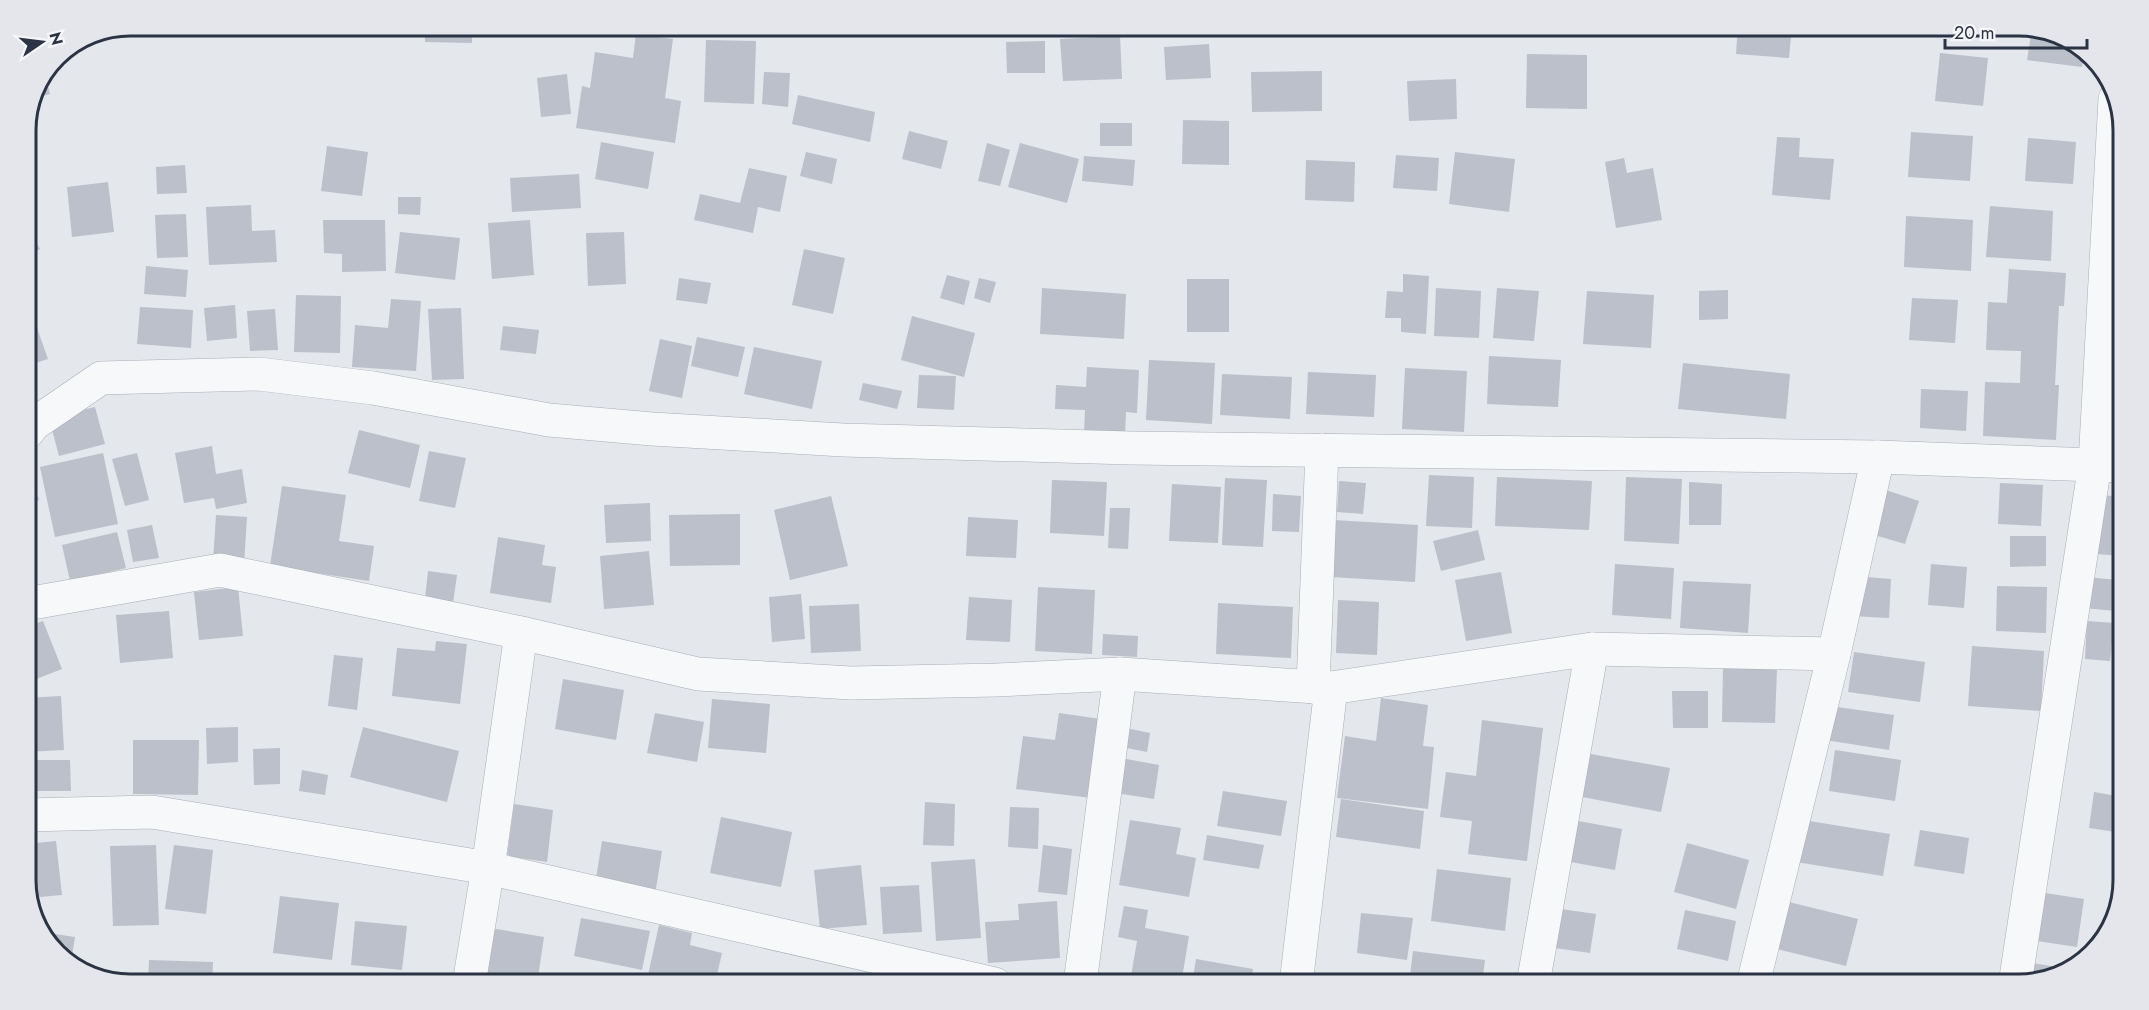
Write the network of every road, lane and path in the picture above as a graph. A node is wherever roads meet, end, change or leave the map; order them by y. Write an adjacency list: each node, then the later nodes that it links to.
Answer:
1 (2113, 221): 5 (street)
2 (36, 423): 3 (street)
3 (1322, 450): 4 (street); 11 (street)
4 (1878, 458): 5 (street); 9 (street)
5 (2109, 465): 20 (street)
6 (36, 602): 7 (street)
7 (521, 633): 10 (street); 13 (street)
8 (1592, 649): 9 (street); 11 (street); 18 (street)
9 (1834, 654): 19 (street)
10 (1120, 674): 11 (street); 16 (street)
11 (1322, 687): 17 (street)
12 (36, 815): 13 (street)
13 (488, 868): 14 (street); 15 (street)
14 (471, 974)
15 (951, 974)
16 (1081, 974)
17 (1297, 974)
18 (1535, 974)
19 (1755, 974)
20 (2017, 974)

